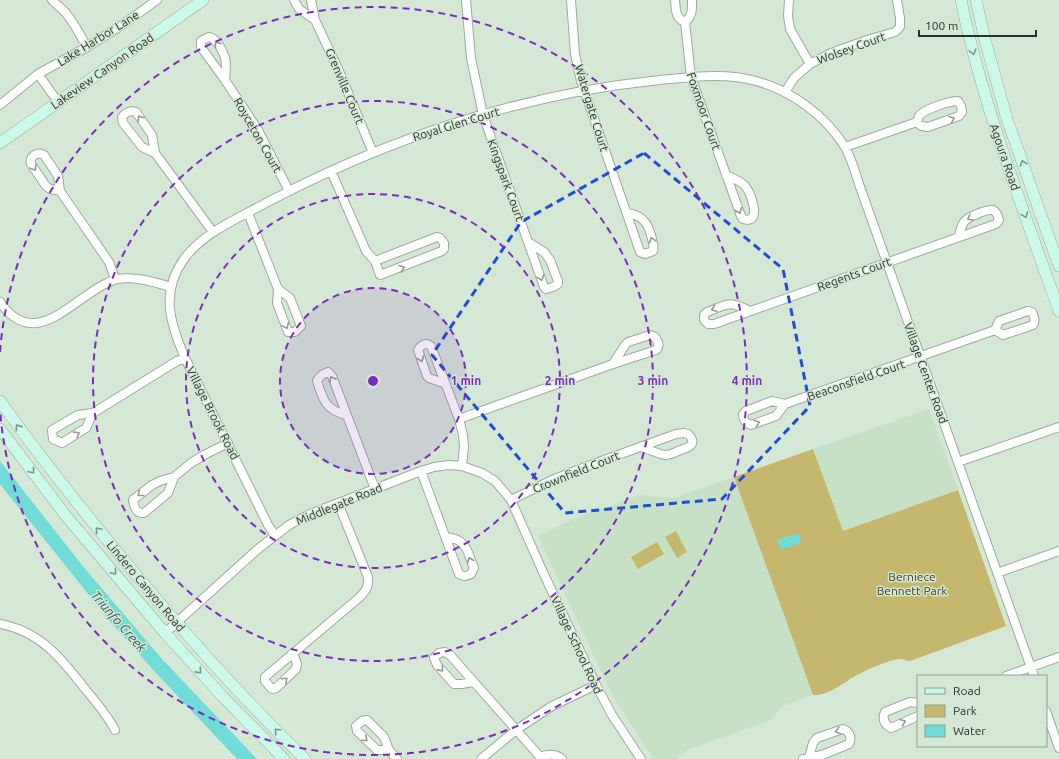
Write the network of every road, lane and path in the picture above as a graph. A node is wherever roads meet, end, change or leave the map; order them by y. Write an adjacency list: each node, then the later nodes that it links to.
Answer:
1 (52, 0): 16 (street)
2 (157, 0): 16 (street, Lake Harbor Lane)
3 (203, 0): 23 (street, Lakeview Canyon Road)
4 (294, 0): 14 (street, Grenville Court)
5 (311, 0): 14 (street, Grenville Court)
6 (466, 0): 25 (street, Kingspark Court)
7 (571, 0): 21 (street, Watergate Court)
8 (675, 0): 15 (street, Foxmoor Court)
9 (692, 0): 15 (street, Foxmoor Court)
10 (789, 0): 17 (street)
11 (897, 0): 17 (street, Wolsey Court)
12 (961, 0): 48 (street, Agoura Road, one-way to 48)
13 (976, 0): 42 (street, Agoura Road, one-way to 13)
14 (315, 20): 30 (street, Grenville Court)
15 (685, 22): 19 (street, Foxmoor Court)
16 (87, 47): 18 (street, Lake Harbor Lane)
17 (810, 64): 22 (street, Wolsey Court)
18 (38, 74): 23 (street); 24 (street, Lake Harbor Lane)
19 (691, 77): 21 (street, Royal Glen Court); 22 (street, Royal Glen Court); 32 (street, Foxmoor Court)
20 (225, 80): 20 (street, Royceton Court, one-way to 20); 34 (street, Royceton Court)
21 (584, 91): 25 (street, Royal Glen Court); 36 (street, Watergate Court)
22 (785, 92): 28 (street, Village Center Road)
23 (58, 102): 27 (street, Lakeview Canyon Road)
24 (0, 105)
25 (483, 115): 30 (street, Royal Glen Court); 39 (street, Kingspark Court)
26 (917, 122): 26 (street, one-way to 26); 28 (street)
27 (0, 143)
28 (845, 147): 41 (street, Village Center Road)
29 (155, 153): 29 (street, one-way to 29); 37 (street)
30 (373, 153): 31 (street, Royal Glen Court)
31 (331, 171): 34 (street, Royal Glen Court); 40 (street)
32 (726, 175): 32 (street, Foxmoor Court, one-way to 32)
33 (60, 191): 33 (street, one-way to 33); 43 (street)
34 (289, 191): 35 (street, Royal Glen Court)
35 (248, 213): 37 (street, Royal Glen Court); 45 (street)
36 (627, 213): 36 (street, Watergate Court, one-way to 36)
37 (213, 232): 44 (street, Royal Glen Court)
38 (958, 236): 38 (street, Regents Court, one-way to 38); 41 (street, Regents Court)
39 (528, 242): 39 (street, Kingspark Court, one-way to 39)
40 (375, 260): 40 (street, one-way to 40)
41 (887, 262): 47 (street, Regents Court); 50 (street, Village Center Road)
42 (1059, 266)
43 (115, 279): 44 (street); 46 (street)
44 (171, 286): 51 (street, Village Brook Road)
45 (278, 289): 45 (street, one-way to 45)
46 (0, 302)
47 (750, 311): 47 (street, Regents Court, one-way to 47)
48 (1059, 311)
49 (995, 330): 50 (street, Beaconsfield Court)
50 (921, 357): 55 (street, Beaconsfield Court); 63 (street, Village Center Road)
51 (185, 358): 56 (street); 61 (street, Village Brook Road)
52 (613, 364): 52 (street); 58 (street)
53 (446, 384): 53 (street, one-way to 53); 58 (street)
54 (0, 402): 75 (street, Lindero Canyon Road, one-way to 54)
55 (785, 404): 55 (street, Beaconsfield Court, one-way to 55)
56 (93, 413): 56 (street, one-way to 56)
57 (346, 415): 57 (street, one-way to 57); 67 (street)
58 (459, 419): 64 (street)
59 (1059, 427): 63 (street)
60 (0, 429): 77 (street, Lindero Canyon Road, one-way to 77)
61 (228, 443): 66 (street); 71 (street, Village Brook Road)
62 (641, 447): 62 (street, Crownfield Court); 68 (street, Crownfield Court)
63 (958, 462): 74 (street, Village Center Road)
64 (462, 466): 65 (street, Middlegate Road); 68 (street, Middlegate Road)
65 (421, 471): 67 (street, Middlegate Road); 72 (street)
66 (174, 477): 66 (street, one-way to 66)
67 (375, 489): 69 (street, Middlegate Road)
68 (511, 500): 70 (street, Middlegate Road)
69 (338, 503): 71 (street, Middlegate Road); 78 (street)
70 (522, 526): 84 (street, Village School Road)
71 (275, 535): 75 (street, Middlegate Road)
72 (446, 537): 72 (street, one-way to 72)
73 (1059, 551): 74 (street)
74 (997, 573): 80 (street, Village Center Road)
75 (176, 623): 77 (street, Middlegate Road); 95 (street, Lindero Canyon Road, one-way to 75)
76 (0, 624): 88 (street)
77 (165, 633): 94 (street, Lindero Canyon Road, one-way to 94)
78 (293, 653)
79 (1059, 657): 80 (street)
80 (1030, 667): 81 (street); 82 (street, Village Center Road)
81 (1009, 675)
82 (1034, 675)
83 (473, 682): 83 (street, one-way to 83); 89 (street)
84 (596, 685): 89 (street); 99 (street, Village School Road)
85 (917, 703): 87 (street, one-way to 87)
86 (1047, 714): 90 (street)
87 (917, 716)
88 (115, 730)
89 (516, 730): 92 (street); 97 (street)
90 (1059, 748)
91 (389, 750): 96 (street)
92 (541, 758): 98 (street)
93 (806, 758): 93 (street, one-way to 93)
94 (284, 759)
95 (305, 759)
96 (398, 759)
97 (481, 759)
98 (562, 759)
99 (641, 759)

